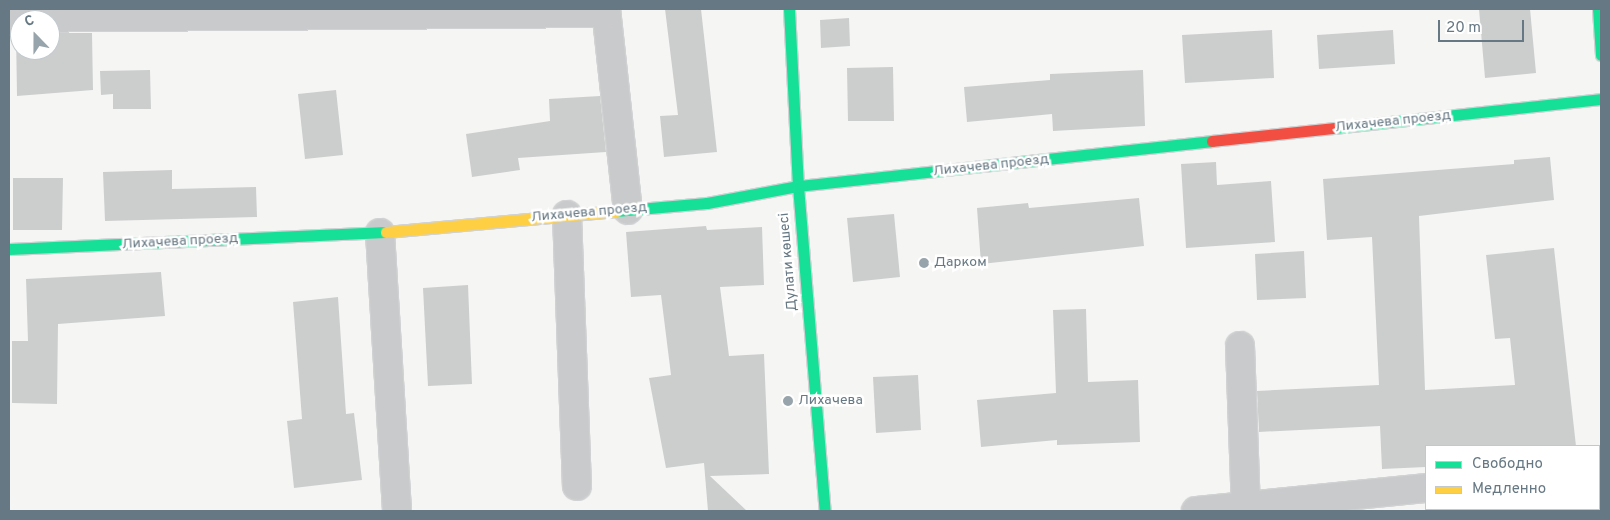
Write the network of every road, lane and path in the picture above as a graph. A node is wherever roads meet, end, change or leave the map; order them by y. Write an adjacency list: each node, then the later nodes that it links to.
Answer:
1 (789, 9): 7 (street, Дулати көшесі)
2 (1598, 9): 5 (street)
3 (606, 11): 4 (street); 8 (street)
4 (9, 18)
5 (1601, 56)
6 (1601, 99): 7 (street, Лихачева проезд)
7 (798, 186): 8 (street, Лихачева проезд); 17 (street, Дулати көшесі)
8 (628, 210): 9 (street, Лихачева проезд)
9 (567, 215): 10 (street, Лихачева проезд); 13 (street)
10 (380, 233): 11 (street, Лихачева проезд); 16 (street)
11 (9, 249)
12 (1240, 346): 15 (street)
13 (578, 486)
14 (1425, 488): 15 (street)
15 (1246, 510): 18 (street)
16 (397, 511)
17 (825, 511)
18 (1196, 511)

